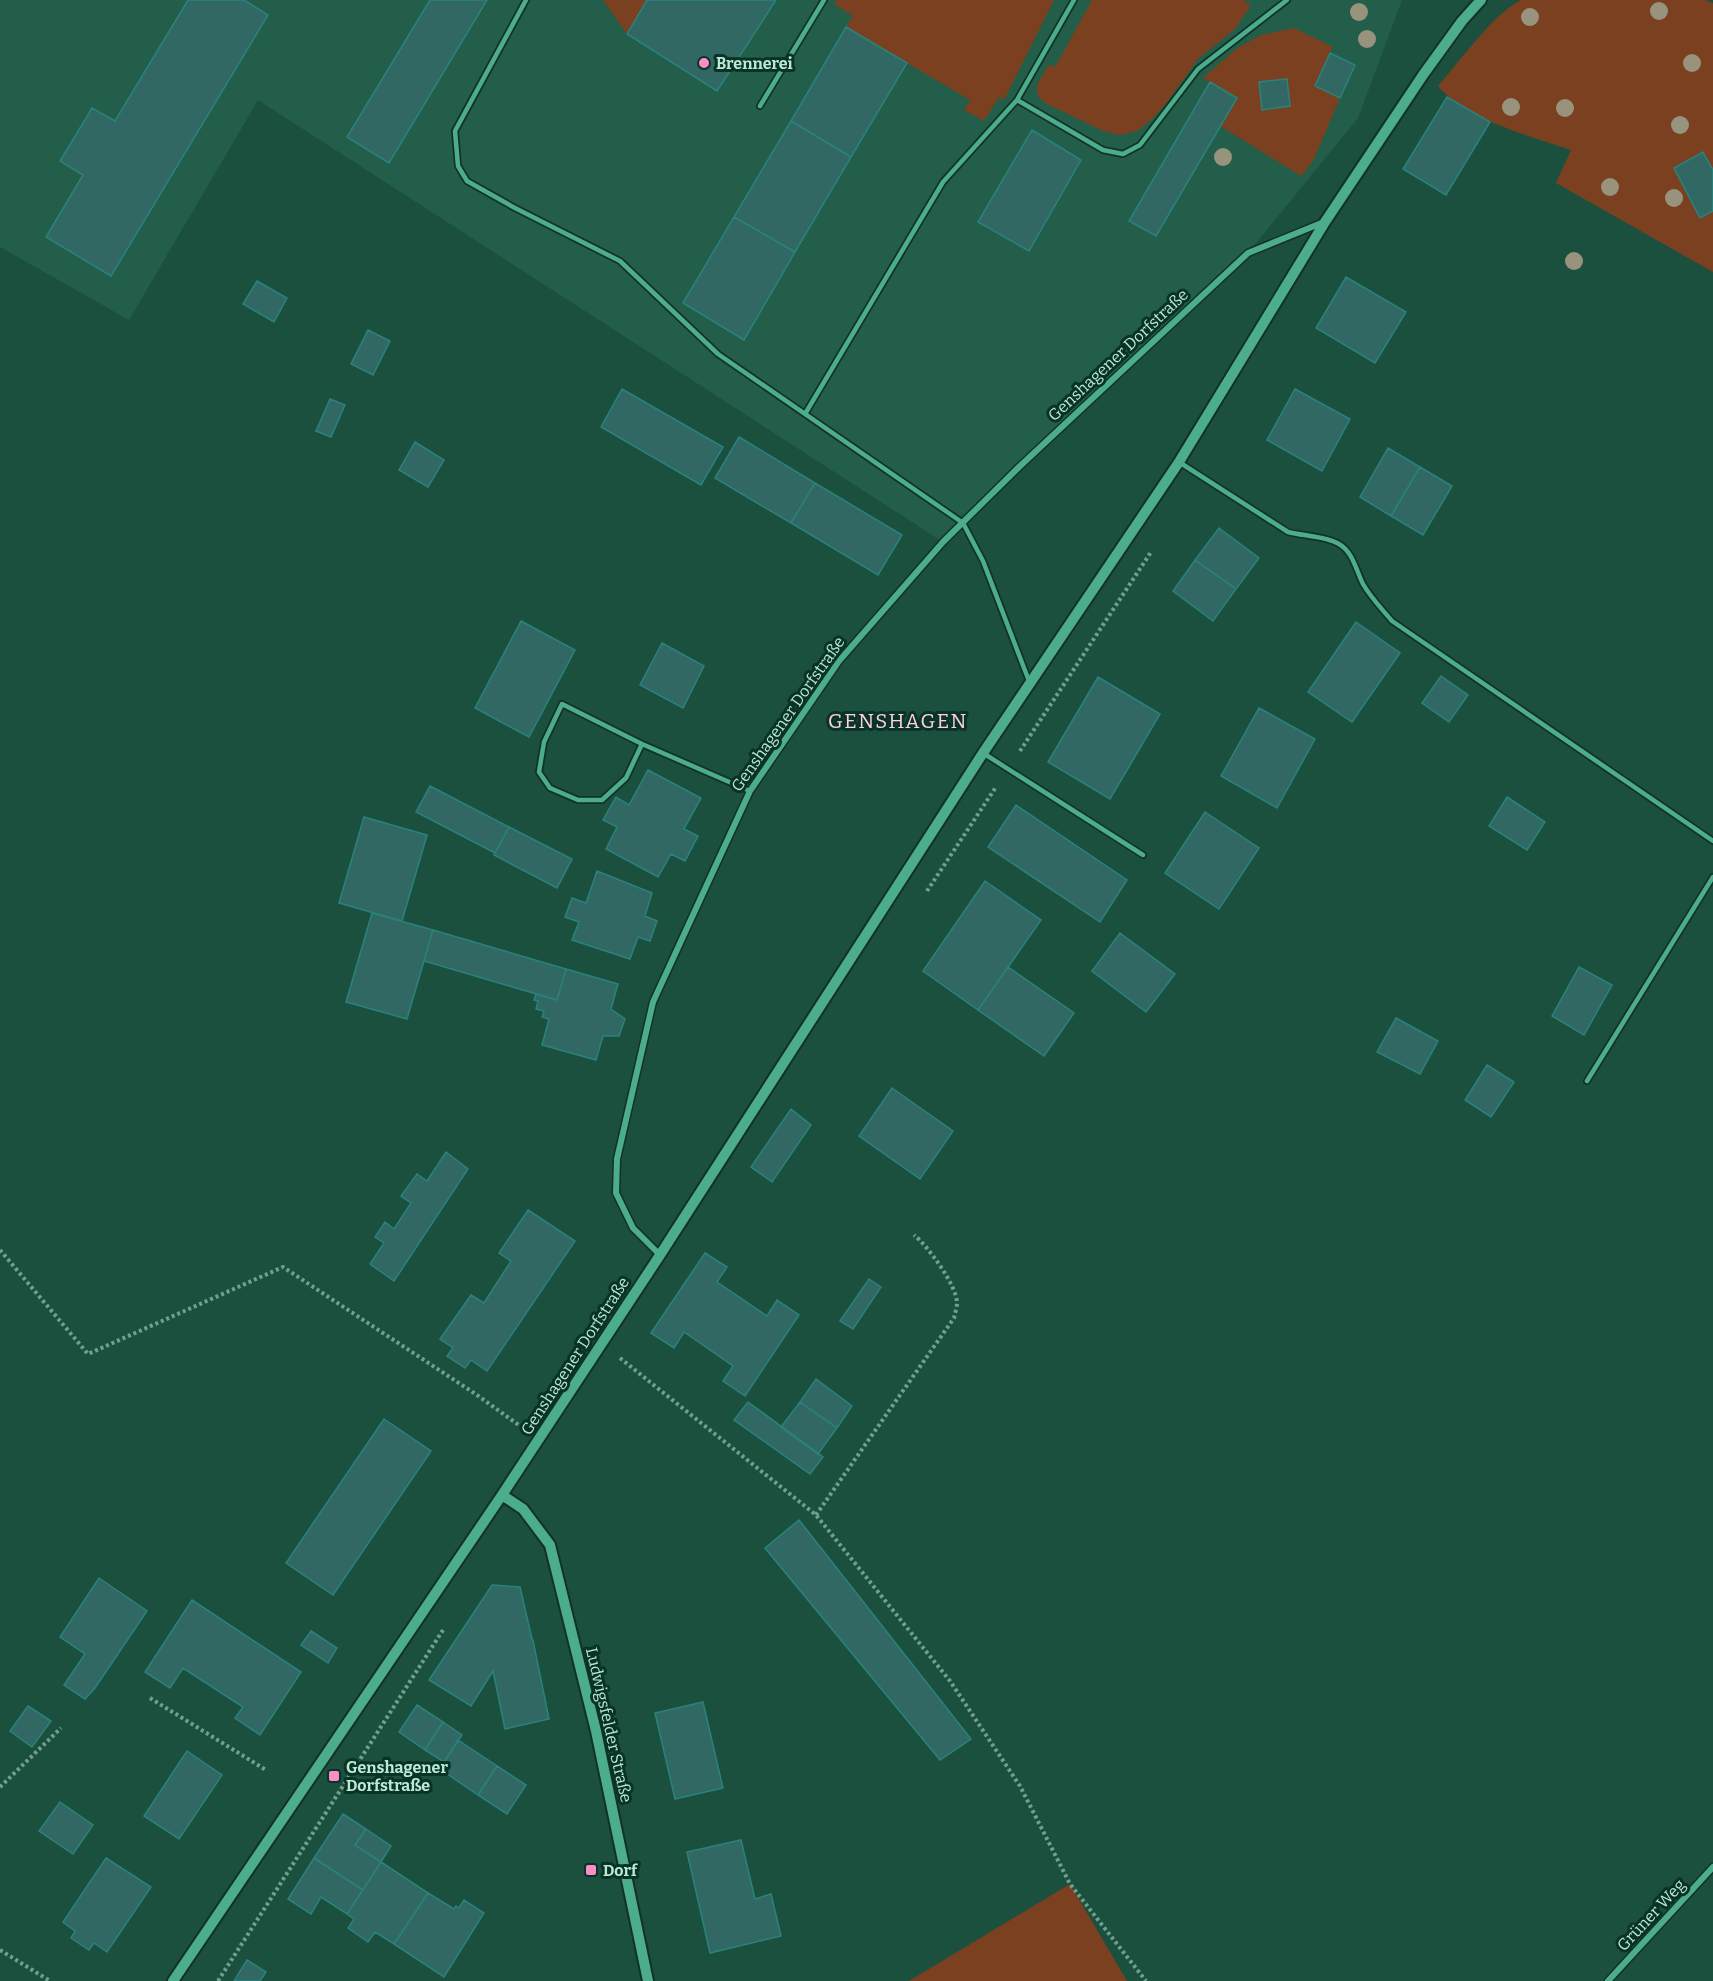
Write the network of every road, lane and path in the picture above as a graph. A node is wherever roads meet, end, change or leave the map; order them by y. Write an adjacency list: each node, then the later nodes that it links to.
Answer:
1 (526, 0): 9 (lane)
2 (824, 0): 7 (lane)
3 (1074, 0): 6 (lane)
4 (1287, 0): 6 (lane)
5 (1481, 0): 8 (street, Genshagener Dorfstraße)
6 (1017, 100): 9 (lane)
7 (760, 106)
8 (1325, 222): 10 (street, Genshagener Dorfstraße); 11 (street, Genshagener Dorfstraße)
9 (805, 414): 11 (lane)
10 (1179, 462): 12 (street, Genshagener Dorfstraße); 16 (lane)
11 (963, 523): 12 (lane); 15 (street, Genshagener Dorfstraße)
12 (1030, 684): 14 (street, Genshagener Dorfstraße)
13 (642, 744): 13 (lane); 15 (lane)
14 (983, 753): 17 (lane); 22 (street, Genshagener Dorfstraße)
15 (750, 791): 22 (street, Genshagener Dorfstraße)
16 (1713, 841)
17 (1143, 855)
18 (1713, 877): 19 (lane)
19 (1587, 1081)
20 (914, 1235): 26 (path)
21 (0, 1250): 24 (path)
22 (660, 1255): 23 (street, Genshagener Dorfstraße)
23 (602, 1343): 24 (street, Genshagener Dorfstraße); 26 (path)
24 (539, 1439): 25 (street, Genshagener Dorfstraße)
25 (502, 1495): 35 (street, Genshagener Dorfstraße); 37 (street, Ludwigsfelder Straße)
26 (816, 1515): 38 (path)
27 (445, 1628): 36 (path)
28 (150, 1698): 30 (path)
29 (61, 1728): 31 (path)
30 (266, 1770)
31 (0, 1787)
32 (1713, 1867): 39 (street, Grüner Weg)
33 (0, 1950): 34 (path)
34 (51, 1981)
35 (173, 1981)
36 (218, 1981)
37 (648, 1981)
38 (1146, 1981)
39 (1608, 1981)

